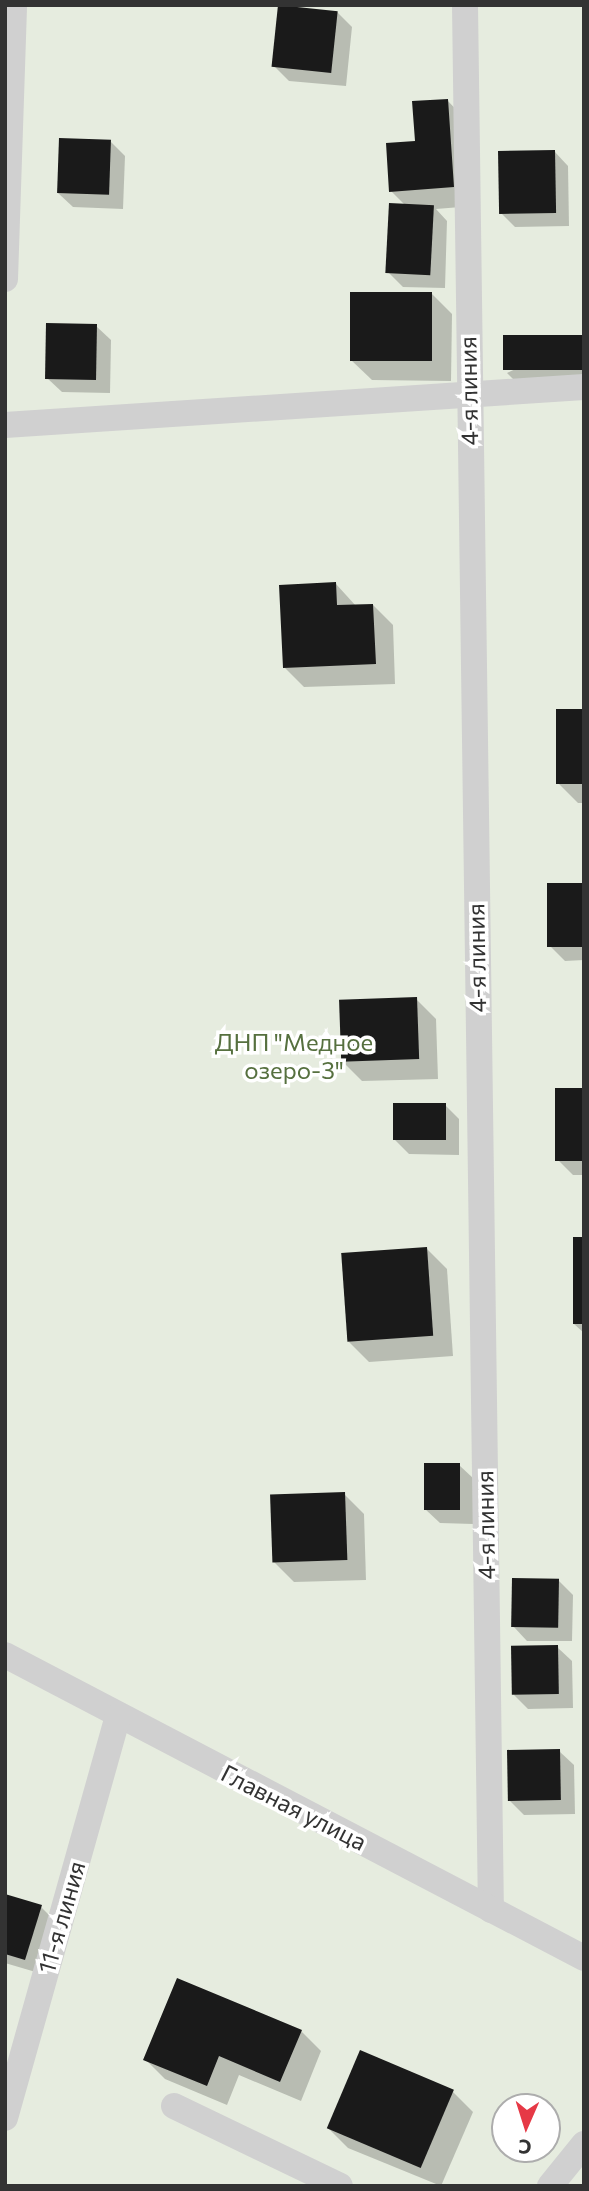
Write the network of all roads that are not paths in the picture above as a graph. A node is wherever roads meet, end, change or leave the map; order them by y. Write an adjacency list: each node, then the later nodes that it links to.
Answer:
1 (14, 5): 3 (street)
2 (465, 5): 5 (street, 4-я линия)
3 (5, 279)
4 (584, 387): 5 (street)
5 (468, 392): 6 (street); 9 (street, 4-я линия)
6 (5, 425)
7 (5, 1655): 8 (street, Главная улица)
8 (118, 1716): 9 (street, Главная улица); 12 (street, 11-я линия)
9 (491, 1910): 10 (street, Главная улица)
10 (582, 1954)
11 (174, 2106): 14 (street)
12 (5, 2118)
13 (584, 2144): 15 (street)
14 (340, 2186)
15 (550, 2186)

